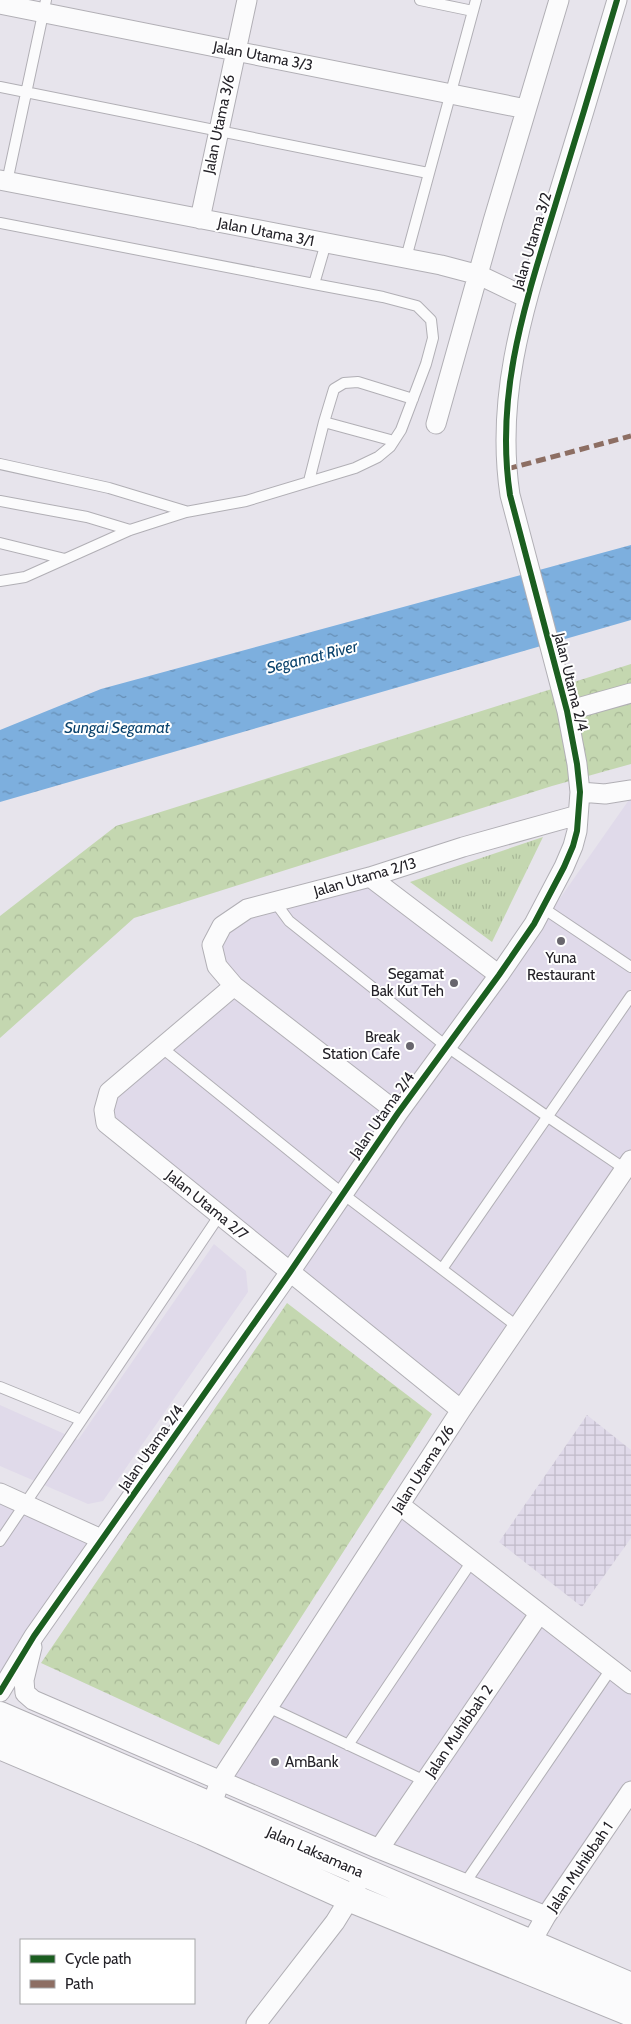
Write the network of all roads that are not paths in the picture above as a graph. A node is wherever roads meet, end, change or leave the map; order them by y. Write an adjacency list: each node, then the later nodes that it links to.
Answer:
1 (247, 0): 9 (street, Jalan Utama 3/6)
2 (420, 0): 8 (lane)
3 (476, 0): 8 (lane)
4 (559, 0): 13 (street)
5 (617, 0): 23 (street, Jalan Utama 3/2)
6 (0, 4): 7 (street, Jalan Utama 3/3)
7 (44, 6): 9 (street, Jalan Utama 3/3); 11 (lane)
8 (473, 11): 12 (lane)
9 (235, 51): 12 (street, Jalan Utama 3/3); 14 (street, Jalan Utama 3/6)
10 (0, 88): 11 (lane)
11 (26, 92): 14 (lane); 16 (lane)
12 (450, 94): 13 (street, Jalan Utama 3/3); 15 (lane)
13 (526, 109): 21 (street)
14 (218, 130): 15 (lane); 17 (street, Jalan Utama 3/6)
15 (428, 173): 20 (lane)
16 (4, 181): 17 (street, Jalan Utama 3/1)
17 (200, 219): 19 (street, Jalan Utama 3/1)
18 (0, 223): 22 (lane)
19 (326, 243): 20 (street, Jalan Utama 3/1); 22 (lane)
20 (406, 258): 21 (street, Jalan Utama 3/1)
21 (479, 275): 23 (street, Jalan Utama 3/1); 26 (street)
22 (314, 284): 24 (lane)
23 (527, 298): 30 (street, Jalan Utama 3/2)
24 (413, 399): 25 (lane); 27 (lane)
25 (324, 422): 27 (lane); 29 (lane)
26 (436, 424)
27 (394, 441): 29 (lane)
28 (0, 464): 32 (lane)
29 (309, 481): 32 (lane)
30 (510, 495): 38 (street, Jalan Utama 2/4)
31 (0, 501): 33 (lane)
32 (186, 512): 33 (lane)
33 (130, 530): 35 (lane)
34 (0, 543): 35 (lane)
35 (65, 559): 36 (lane)
36 (0, 582)
37 (631, 693): 38 (street)
38 (565, 703): 40 (street, Jalan Utama 2/4)
39 (631, 790): 40 (street)
40 (580, 792): 41 (street, Jalan Utama 2/4)
41 (578, 814): 42 (street, Jalan Utama 2/13); 44 (street, Jalan Utama 2/4)
42 (370, 877): 43 (street, Jalan Utama 2/13); 46 (street)
43 (275, 902): 47 (street, Jalan Utama 2/13); 49 (lane)
44 (543, 908): 45 (lane); 46 (street, Jalan Utama 2/4)
45 (631, 967)
46 (499, 975): 49 (street, Jalan Utama 2/4)
47 (234, 986): 50 (street, Jalan Utama 2/7); 51 (street, Jalan Utama 2/13)
48 (631, 996): 52 (lane)
49 (446, 1046): 51 (street, Jalan Utama 2/4); 52 (lane)
50 (162, 1047): 54 (lane); 55 (street, Jalan Utama 2/7)
51 (398, 1113): 54 (street, Jalan Utama 2/4)
52 (548, 1118): 53 (lane); 56 (lane)
53 (628, 1164): 58 (street, Jalan Utama 2/6)
54 (343, 1194): 56 (lane); 57 (street, Jalan Utama 2/4)
55 (219, 1216): 57 (street, Jalan Utama 2/7); 61 (lane)
56 (442, 1269): 58 (lane)
57 (290, 1272): 60 (street, Jalan Utama 2/7); 65 (street, Jalan Utama 2/4)
58 (518, 1327): 60 (street, Jalan Utama 2/6)
59 (0, 1387): 61 (lane)
60 (461, 1410): 64 (street, Jalan Utama 2/6)
61 (82, 1420): 63 (lane)
62 (0, 1493): 63 (street)
63 (24, 1503): 65 (street); 66 (lane)
64 (400, 1505): 67 (street); 73 (street, Jalan Utama 2/6)
65 (102, 1539): 69 (street, Jalan Utama 2/4)
66 (0, 1541)
67 (472, 1561): 68 (street); 76 (lane)
68 (539, 1614): 70 (street); 77 (street, Jalan Muhibbah 2)
69 (34, 1636): 72 (street, Jalan Utama 2/4); 79 (street)
70 (611, 1669): 71 (street); 83 (lane)
71 (631, 1684)
72 (1, 1685)
73 (268, 1707): 76 (lane); 79 (street, Jalan Utama 2/6)
74 (0, 1716): 79 (main road, Jalan Laksamana)
75 (0, 1745): 80 (main road, Jalan Laksamana)
76 (348, 1745): 77 (lane)
77 (425, 1781): 81 (street, Jalan Muhibbah 2)
78 (631, 1791): 85 (street, Jalan Muhibbah 1)
79 (216, 1793): 80 (street, Jalan Utama 2/6); 81 (street); 82 (main road, Jalan Laksamana)
80 (203, 1831): 84 (main road, Jalan Laksamana)
81 (378, 1849): 83 (street)
82 (363, 1873): 84 (street); 86 (main road, Jalan Laksamana)
83 (465, 1884): 85 (street)
84 (352, 1898): 88 (main road, Jalan Laksamana); 89 (street)
85 (546, 1916): 86 (street, Jalan Muhibbah 1)
86 (530, 1944): 87 (main road, Jalan Laksamana)
87 (631, 1987)
88 (631, 2012)
89 (256, 2024)

